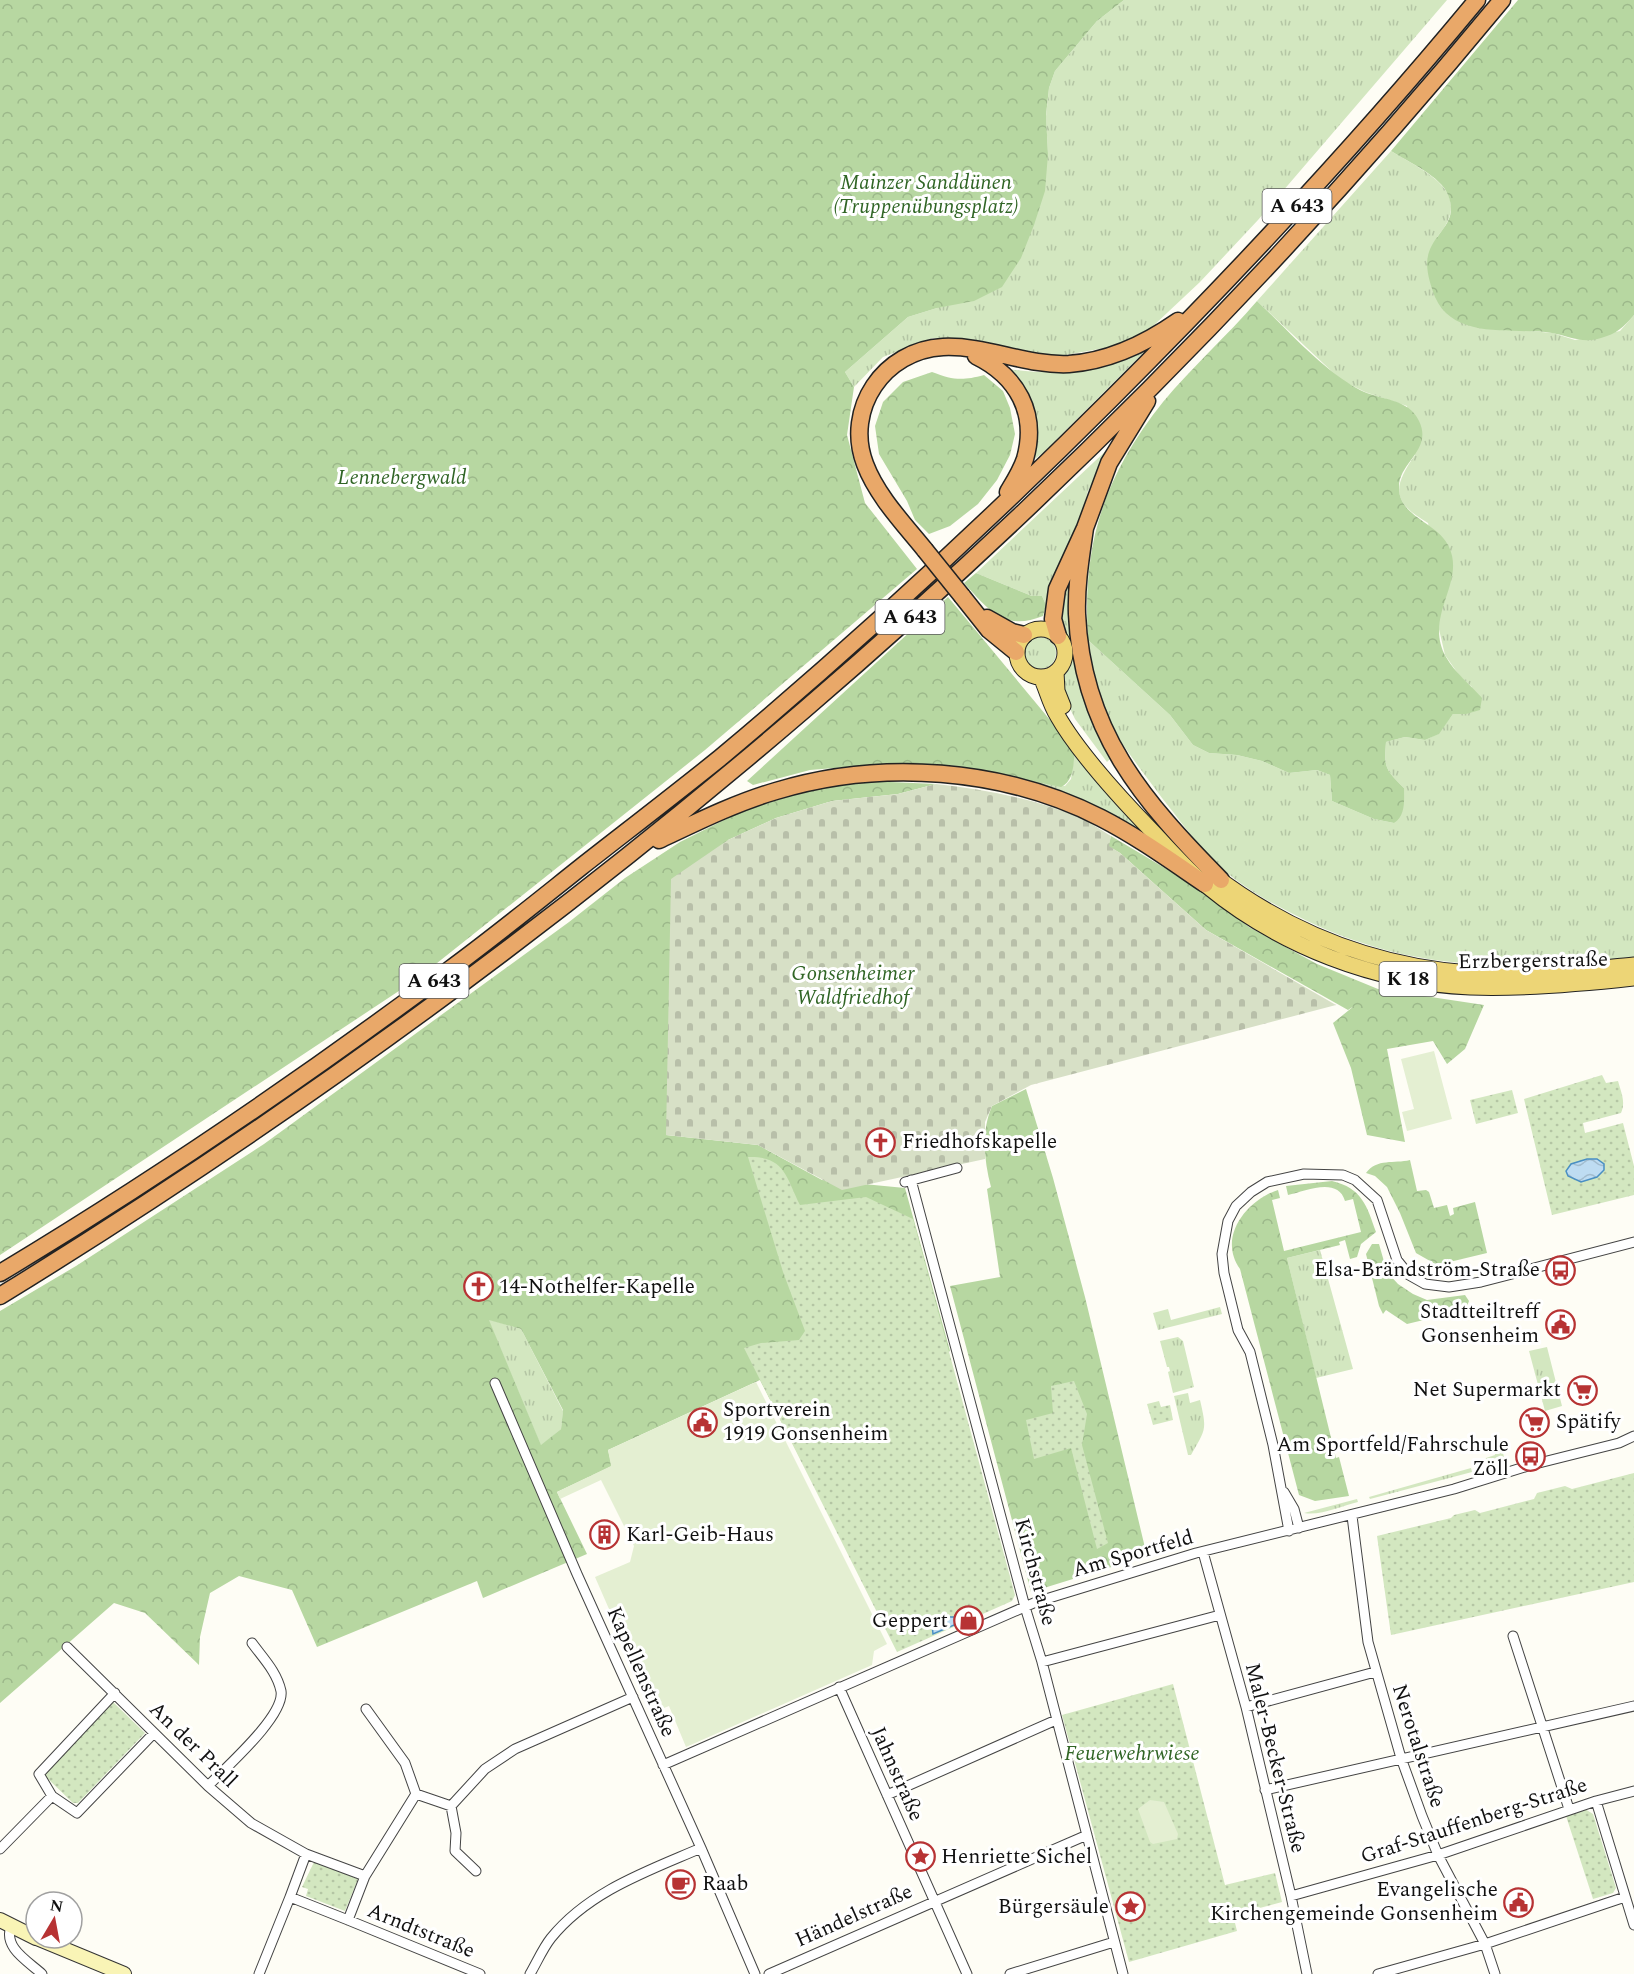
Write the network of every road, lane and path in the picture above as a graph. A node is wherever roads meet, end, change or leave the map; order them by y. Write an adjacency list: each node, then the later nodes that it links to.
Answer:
1 (1478, 0): 3 (highway, A 643)
2 (1502, 0): 5 (highway, A 643)
3 (1207, 303): 4 (highway); 6 (highway, A 643)
4 (946, 347): 6 (highway); 8 (highway, bridge)
5 (1170, 368): 7 (highway); 14 (highway, A 643)
6 (997, 510): 20 (highway, A 643)
7 (1085, 528): 10 (highway); 15 (highway)
8 (962, 596): 9 (highway); 11 (highway)
9 (1024, 635): 10 (main road); 11 (main road)
10 (1058, 636): 12 (main road)
11 (1016, 652): 13 (main road)
12 (1056, 672): 13 (main road); 15 (main road)
13 (1041, 677): 15 (main road)
14 (636, 851): 15 (highway); 21 (highway, A 643)
15 (1213, 882): 16 (main road, Erzbergerstraße / K 18); 17 (main road, Erzbergerstraße / K 18)
16 (1634, 965)
17 (1634, 978)
18 (957, 1168): 29 (street, Kirchstraße)
19 (1634, 1242): 24 (street)
20 (0, 1273)
21 (0, 1296)
22 (495, 1383): 38 (street, Kapellenstraße)
23 (1634, 1436): 25 (street, Am Sportfeld)
24 (1282, 1488): 26 (street); 27 (street)
25 (1352, 1516): 26 (street, Am Sportfeld); 35 (street, Nerotalstraße)
26 (1299, 1528): 27 (street, Am Sportfeld)
27 (1288, 1530): 28 (street, Am Sportfeld)
28 (1203, 1552): 29 (street, Am Sportfeld); 30 (street, Maler-Becker-Straße)
29 (1025, 1607): 34 (street, Kirchstraße); 36 (street, Am Sportfeld)
30 (1220, 1615): 34 (street); 40 (street, Maler-Becker-Straße)
31 (1513, 1636): 43 (street)
32 (252, 1643): 47 (street)
33 (67, 1647): 37 (street, An der Prall)
34 (1042, 1662): 42 (street, Kirchstraße)
35 (1375, 1672): 40 (street); 45 (street, Nerotalstraße)
36 (839, 1687): 46 (street, Am Sportfeld); 51 (street, Jahnstraße)
37 (115, 1693): 44 (street, An der Prall); 52 (street)
38 (633, 1697): 46 (street, Kapellenstraße); 54 (street)
39 (1634, 1706): 43 (street)
40 (1246, 1707): 48 (street, Maler-Becker-Straße)
41 (366, 1709): 50 (street)
42 (1056, 1720): 51 (street); 56 (street, Kirchstraße)
43 (1542, 1726): 45 (street); 55 (street)
44 (154, 1732): 47 (street, An der Prall); 52 (street)
45 (1401, 1758): 48 (street); 60 (street, Nerotalstraße)
46 (663, 1765): 57 (street, Kapellenstraße)
47 (208, 1786): 59 (street, An der Prall)
48 (1265, 1790): 63 (street, Maler-Becker-Straße)
49 (1634, 1791): 53 (street, Graf-Stauffenberg-Straße)
50 (416, 1794): 54 (street); 62 (street)
51 (887, 1795): 66 (street, Jahnstraße)
52 (52, 1796): 58 (street)
53 (1596, 1801): 55 (street, Graf-Stauffenberg-Straße); 65 (street)
54 (451, 1806): 61 (street)
55 (1569, 1809): 60 (street, Graf-Stauffenberg-Straße)
56 (1087, 1835): 66 (street, Händelstraße); 71 (street, Kirchstraße)
57 (701, 1848): 78 (street); 79 (street, Kapellenstraße)
58 (0, 1849)
59 (306, 1854): 62 (street, An der Prall); 64 (street)
60 (1438, 1855): 63 (street, Graf-Stauffenberg-Straße); 72 (street, Nerotalstraße)
61 (476, 1871)
62 (365, 1876): 67 (street)
63 (1291, 1896): 84 (street, Maler-Becker-Straße)
64 (290, 1897): 67 (street, Arndtstraße); 76 (street)
65 (1625, 1897): 69 (street); 72 (street)
66 (933, 1901): 80 (street, Händelstraße); 81 (street, Jahnstraße)
67 (348, 1920): 77 (street, Arndtstraße)
68 (5, 1923): 70 (main road); 74 (street)
69 (1634, 1924)
70 (24, 1932)
71 (1114, 1942): 82 (street); 83 (street, Kirchstraße)
72 (1485, 1944): 85 (street); 86 (street, Nerotalstraße)
73 (65, 1950): 75 (main road)
74 (42, 1974)
75 (124, 1974)
76 (259, 1974)
77 (480, 1974)
78 (530, 1974)
79 (755, 1974)
80 (769, 1974)
81 (967, 1974)
82 (1011, 1974)
83 (1123, 1974)
84 (1307, 1974)
85 (1378, 1974)
86 (1495, 1974)

